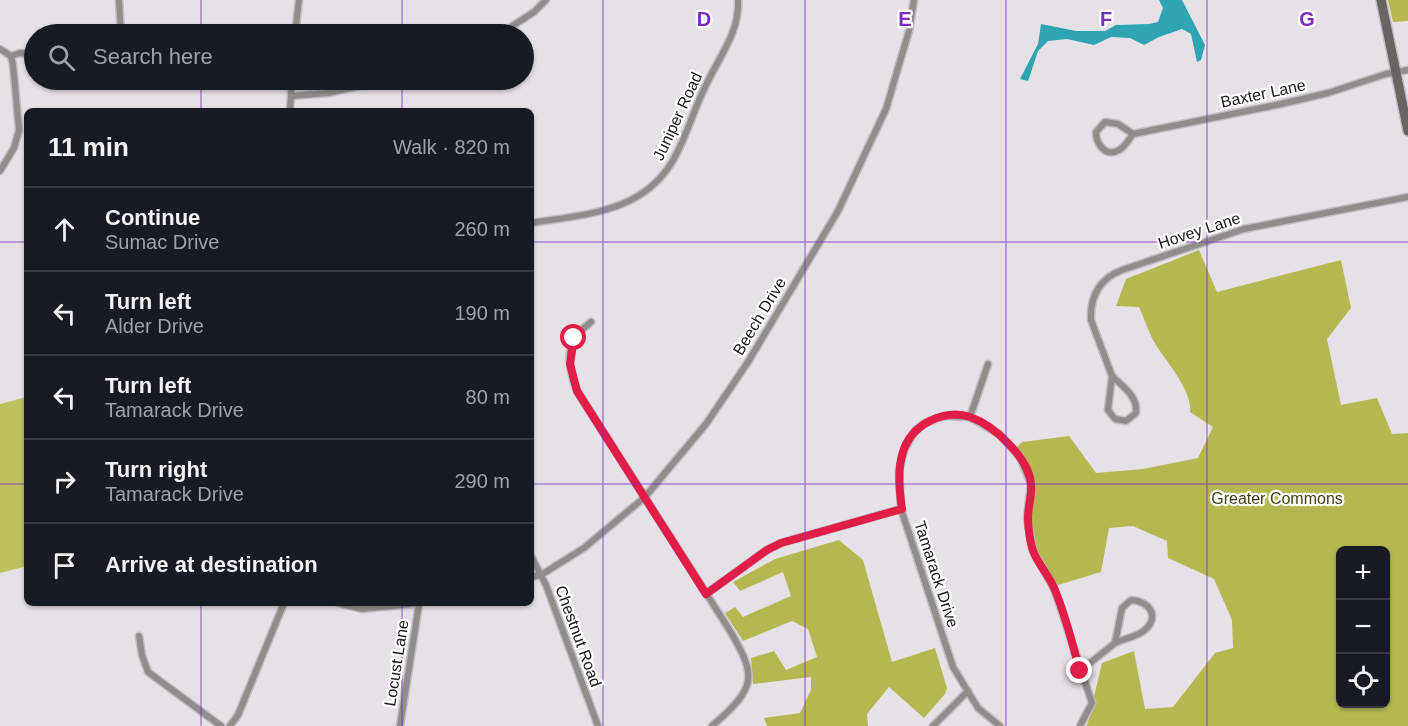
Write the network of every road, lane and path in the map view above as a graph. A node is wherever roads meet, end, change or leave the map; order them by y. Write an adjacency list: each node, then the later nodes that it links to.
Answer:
1 (118, 0): 7 (street)
2 (299, 0): 8 (street)
3 (546, 0): 9 (street)
4 (738, 0): 23 (street, Juniper Road)
5 (914, 0): 28 (street, Beech Drive)
6 (1381, 0): 14 (main road)
7 (120, 24)
8 (296, 24)
9 (516, 24)
10 (0, 49): 12 (street)
11 (24, 54): 12 (street)
12 (11, 56): 21 (street)
13 (1408, 70): 14 (street, Baxter Lane)
14 (1396, 72): 19 (main road); 20 (street, Baxter Lane)
15 (291, 90): 17 (street)
16 (341, 90): 17 (street)
17 (291, 96): 18 (street)
18 (290, 108)
19 (1408, 130)
20 (1133, 134): 20 (street, Baxter Lane)
21 (0, 171)
22 (1408, 197): 26 (street, Hovey Lane)
23 (534, 222)
24 (591, 322): 28 (street)
25 (988, 364): 27 (street)
26 (1112, 376): 26 (street, Hovey Lane)
27 (970, 417): 29 (street, Tamarack Drive); 40 (street)
28 (645, 496): 31 (street, Beech Drive); 33 (street)
29 (902, 509): 33 (street); 41 (street, Tamarack Drive)
30 (534, 562): 31 (street, Chestnut Road)
31 (541, 575): 32 (street, Beech Drive); 45 (street, Chestnut Road)
32 (534, 576)
33 (706, 594): 46 (street)
34 (283, 606): 43 (street)
35 (350, 606): 36 (street)
36 (391, 606)
37 (420, 606): 44 (street, Locust Lane)
38 (139, 636): 42 (street)
39 (1115, 643): 39 (street); 40 (street)
40 (1080, 671): 49 (street)
41 (968, 691): 47 (street); 48 (street, Tamarack Drive)
42 (221, 726)
43 (230, 726)
44 (400, 726)
45 (598, 726)
46 (712, 726)
47 (933, 726)
48 (1000, 726)
49 (1080, 726)

